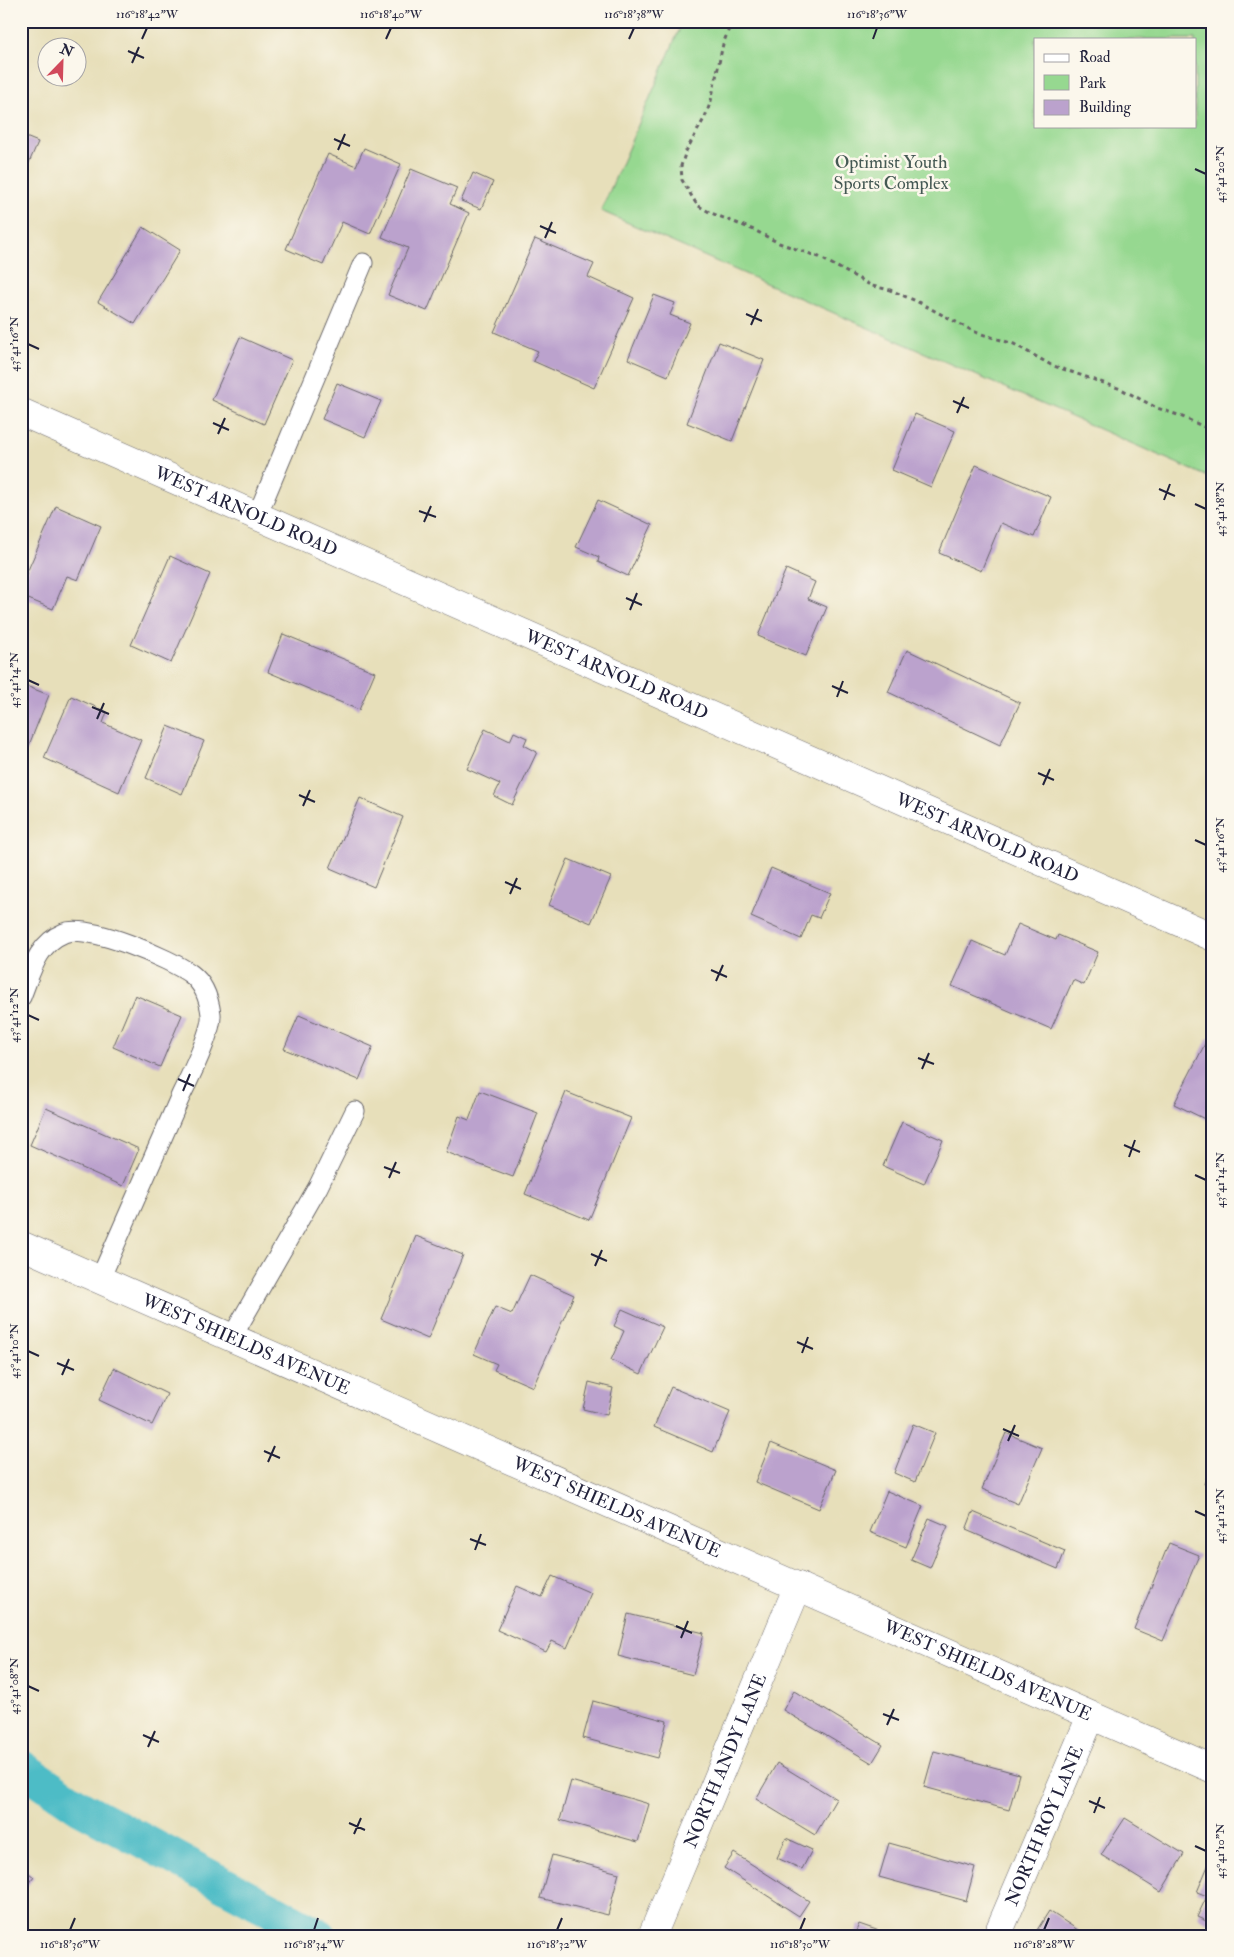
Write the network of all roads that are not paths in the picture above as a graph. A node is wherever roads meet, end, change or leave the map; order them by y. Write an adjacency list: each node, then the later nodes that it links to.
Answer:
1 (363, 264): 3 (lane)
2 (21, 412): 3 (street, WEST ARNOLD ROAD)
3 (257, 516): 4 (street, WEST ARNOLD ROAD)
4 (1213, 937)
5 (21, 997): 8 (lane)
6 (355, 1111): 9 (lane)
7 (21, 1245): 8 (street, WEST SHIELDS AVENUE)
8 (100, 1279): 9 (street, WEST SHIELDS AVENUE)
9 (232, 1337): 10 (street, WEST SHIELDS AVENUE)
10 (798, 1586): 11 (street, WEST SHIELDS AVENUE); 13 (street, NORTH ANDY LANE)
11 (1091, 1716): 12 (street, WEST SHIELDS AVENUE); 14 (street, NORTH ROY LANE)
12 (1213, 1770)
13 (652, 1936)
14 (997, 1936)

